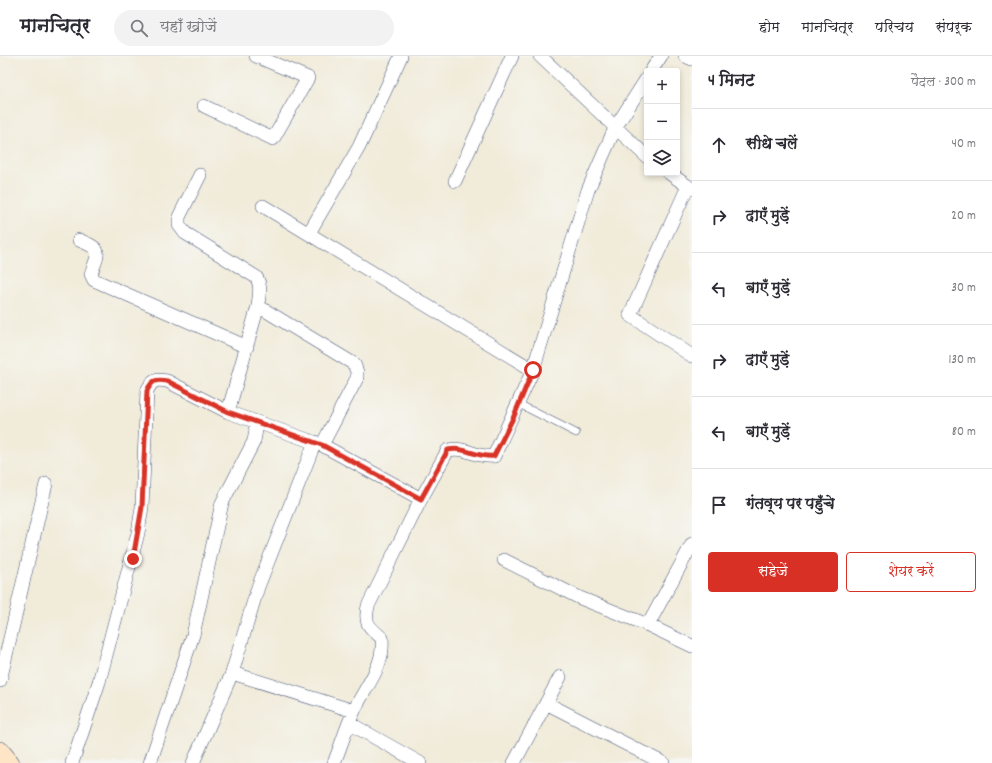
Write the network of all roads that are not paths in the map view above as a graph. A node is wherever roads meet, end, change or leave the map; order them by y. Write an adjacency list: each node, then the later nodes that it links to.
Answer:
1 (256, 56): 10 (street)
2 (400, 56): 18 (street)
3 (512, 56): 15 (street)
4 (540, 56): 11 (street)
5 (661, 56): 8 (street)
6 (686, 56): 7 (street)
7 (692, 59)
8 (653, 68)
9 (644, 83): 11 (street)
10 (204, 106)
11 (615, 128): 12 (street); 23 (street)
12 (644, 154)
13 (200, 175): 20 (street)
14 (673, 176): 16 (street)
15 (455, 181)
16 (690, 188): 22 (street)
17 (263, 206): 18 (street)
18 (309, 233): 23 (street)
19 (79, 240): 21 (street)
20 (258, 306): 21 (street); 28 (street)
21 (247, 347): 25 (street)
22 (692, 356)
23 (533, 370): 24 (street)
24 (519, 404): 27 (lane); 30 (street)
25 (228, 412): 26 (street); 42 (street)
26 (254, 421): 28 (street); 43 (street)
27 (576, 433)
28 (318, 444): 30 (street); 35 (street)
29 (46, 484): 37 (street)
30 (421, 499): 39 (street)
31 (691, 547): 33 (street)
32 (504, 560): 33 (street)
33 (648, 625): 34 (street)
34 (692, 646)
35 (232, 673): 39 (street); 44 (street)
36 (560, 677): 38 (street)
37 (0, 681)
38 (546, 703): 47 (street); 48 (street)
39 (351, 717): 45 (street); 46 (street)
40 (0, 751): 41 (street)
41 (10, 763)
42 (72, 763)
43 (150, 763)
44 (193, 763)
45 (334, 763)
46 (420, 763)
47 (514, 763)
48 (663, 763)

